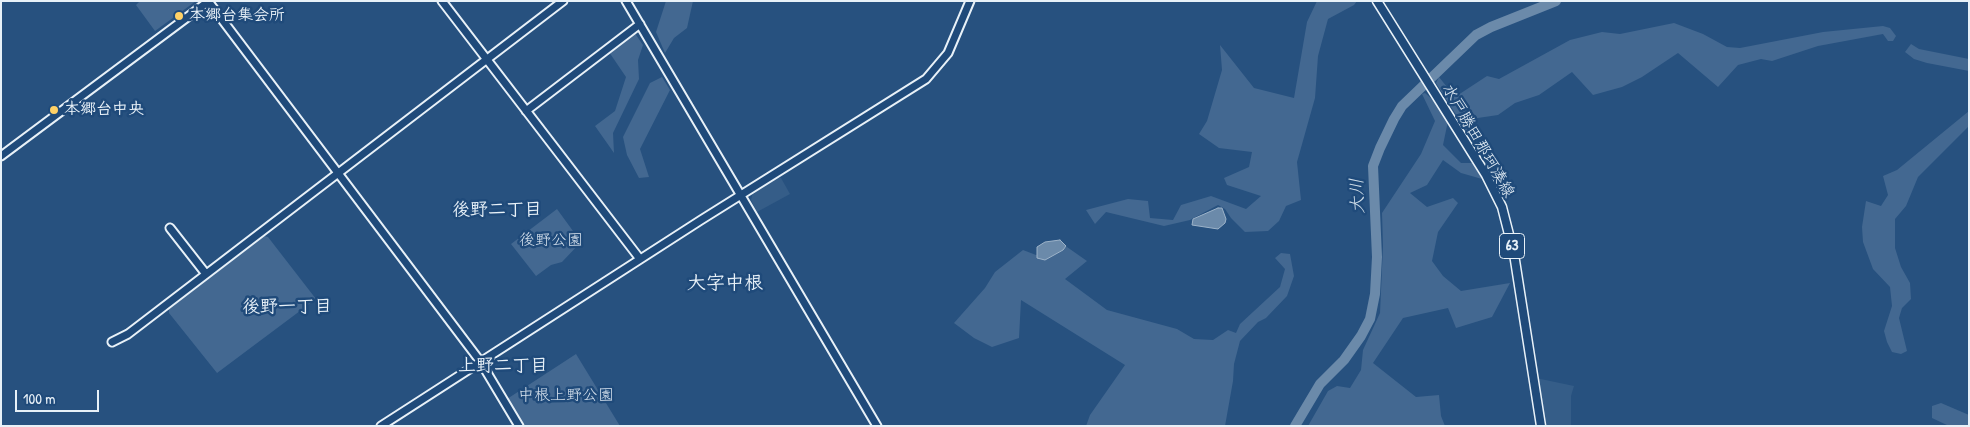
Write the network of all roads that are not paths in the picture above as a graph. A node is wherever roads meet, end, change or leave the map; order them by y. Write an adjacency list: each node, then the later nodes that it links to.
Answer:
1 (209, 1): 10 (street); 11 (street)
2 (442, 1): 8 (street)
3 (563, 1): 8 (street)
4 (626, 1): 7 (street)
5 (970, 1): 12 (street)
6 (1377, 1): 21 (main road, 水戸勝田那珂湊線 / 63)
7 (640, 24): 9 (street); 12 (street)
8 (487, 60): 9 (street); 11 (street)
9 (526, 111): 14 (street)
10 (1, 156)
11 (337, 173): 15 (street); 17 (street)
12 (740, 195): 14 (street); 20 (street)
13 (170, 228): 15 (street)
14 (640, 259): 17 (street)
15 (206, 274): 16 (street)
16 (112, 342)
17 (480, 361): 18 (street); 19 (street)
18 (381, 426)
19 (519, 426)
20 (877, 426)
21 (1541, 426)

